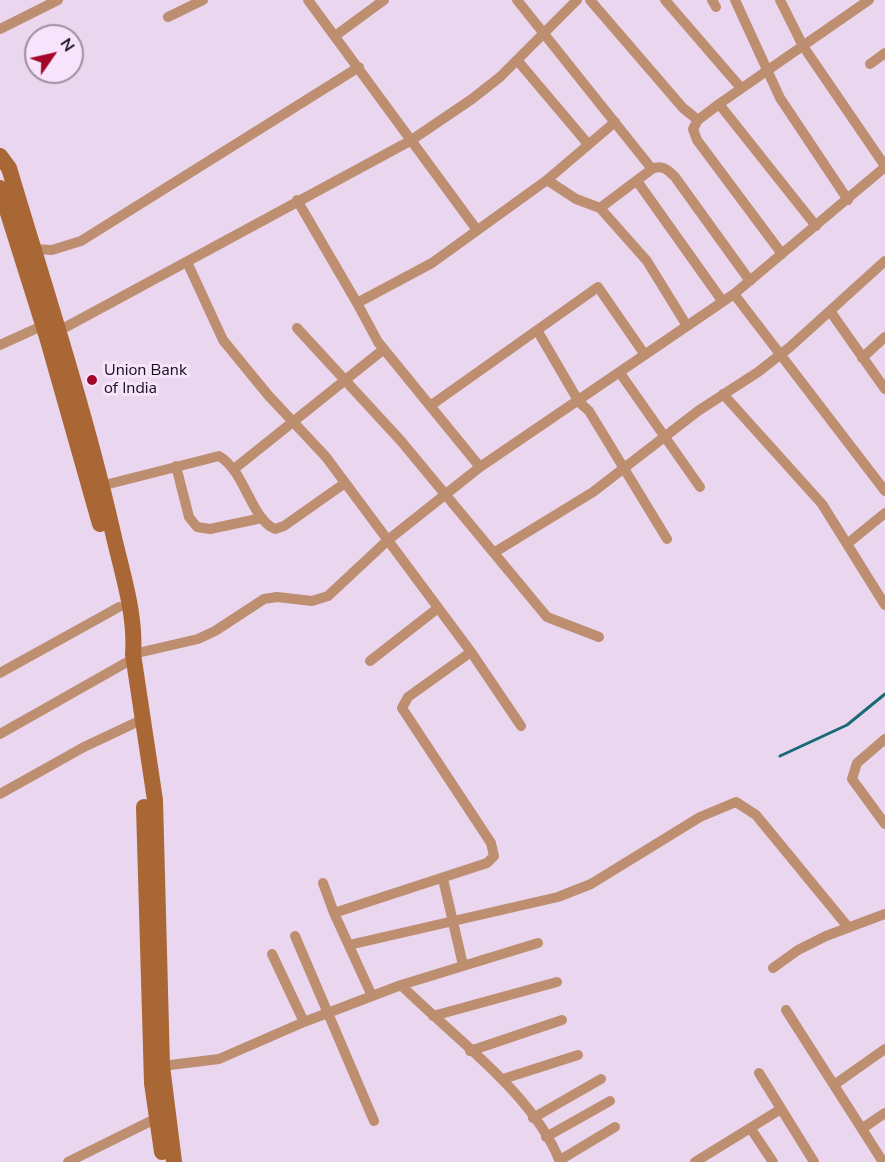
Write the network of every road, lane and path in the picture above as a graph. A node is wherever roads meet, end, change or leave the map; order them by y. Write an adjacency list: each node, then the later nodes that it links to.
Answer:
1 (58, 0): 13 (street)
2 (203, 0): 12 (street)
3 (308, 0): 15 (street)
4 (384, 0): 15 (street)
5 (517, 0): 14 (street)
6 (577, 0): 14 (street)
7 (590, 0): 24 (street)
8 (665, 0): 22 (street)
9 (735, 0): 21 (street)
10 (780, 0): 16 (street)
11 (869, 0): 16 (street)
12 (168, 17)
13 (0, 29)
14 (545, 32): 18 (street); 25 (street)
15 (335, 36): 20 (street)
16 (803, 46): 21 (street); 29 (street)
17 (885, 53): 19 (street)
18 (517, 60): 26 (street); 27 (street)
19 (870, 63)
20 (359, 67): 26 (street); 39 (street)
21 (766, 69): 22 (street); 35 (street)
22 (741, 88): 23 (street)
23 (719, 104): 24 (street); 37 (street)
24 (698, 120): 40 (street)
25 (615, 122): 27 (street); 30 (street)
26 (410, 141): 34 (street); 38 (street)
27 (588, 144): 31 (street)
28 (0, 156): 39 (main road)
29 (885, 167): 35 (street)
30 (652, 169): 32 (street); 43 (street)
31 (547, 180): 36 (street); 38 (street)
32 (636, 181): 36 (street); 45 (street)
33 (0, 188): 51 (main road)
34 (297, 200): 42 (street); 46 (street)
35 (848, 200): 37 (street)
36 (600, 208): 48 (street)
37 (816, 226): 40 (street)
38 (477, 230): 46 (street)
39 (33, 249): 51 (main road)
40 (782, 254): 43 (street)
41 (885, 261): 47 (street)
42 (187, 262): 51 (street); 64 (street)
43 (750, 281): 44 (street)
44 (734, 294): 45 (street); 55 (street)
45 (723, 302): 48 (street)
46 (357, 303): 54 (street)
47 (830, 311): 55 (street); 57 (street)
48 (687, 326): 56 (street)
49 (297, 328): 59 (street)
50 (537, 330): 56 (street); 62 (street); 63 (street)
51 (50, 331): 53 (street); 71 (main road); 82 (main road)
52 (885, 337): 57 (street)
53 (0, 345)
54 (384, 349): 59 (street); 63 (street)
55 (781, 353): 61 (street); 73 (street)
56 (645, 355): 58 (street)
57 (862, 358): 60 (street)
58 (620, 373): 62 (street); 65 (street)
59 (345, 381): 64 (street); 74 (street)
60 (885, 389)
61 (723, 394): 65 (street); 79 (street)
62 (579, 402): 67 (street); 69 (street)
63 (430, 406): 67 (street)
64 (296, 422): 68 (street); 70 (street)
65 (666, 435): 69 (street); 72 (street)
66 (176, 466): 68 (street); 71 (street); 76 (street)
67 (480, 467): 74 (street)
68 (234, 469): 76 (street)
69 (624, 469): 77 (street); 80 (street)
70 (345, 483): 76 (street); 78 (street)
71 (101, 486): 86 (main road)
72 (700, 487)
73 (885, 492)
74 (446, 494): 78 (street); 80 (street)
75 (885, 513): 79 (street)
76 (262, 518)
77 (667, 539)
78 (388, 540): 83 (street); 86 (street)
79 (847, 544): 81 (street)
80 (495, 552): 84 (street)
81 (885, 605)
82 (119, 607): 86 (main road); 88 (street)
83 (438, 608): 85 (street); 87 (street)
84 (599, 637)
85 (471, 652): 90 (street); 95 (street)
86 (131, 658): 89 (main road); 91 (street); 118 (main road)
87 (370, 661)
88 (0, 673)
89 (137, 722): 93 (street); 126 (main road)
90 (521, 726)
91 (0, 734)
92 (885, 740): 94 (street)
93 (0, 794)
94 (883, 816)
95 (443, 879): 97 (street); 99 (street)
96 (323, 883): 97 (street)
97 (334, 913): 103 (street)
98 (885, 914): 100 (street)
99 (451, 922): 100 (street); 103 (street); 105 (street)
100 (848, 927): 106 (street)
101 (295, 936): 111 (street)
102 (538, 943): 105 (street)
103 (349, 945): 109 (street)
104 (272, 954): 114 (street)
105 (463, 965): 108 (street)
106 (774, 968)
107 (557, 982): 112 (street)
108 (401, 986): 109 (street); 112 (street)
109 (372, 996): 111 (street)
110 (786, 1010): 122 (street)
111 (328, 1013): 114 (street); 128 (street)
112 (433, 1016): 116 (street)
113 (562, 1020): 116 (street)
114 (304, 1022): 118 (street)
115 (885, 1049): 122 (street)
116 (470, 1051): 120 (street)
117 (578, 1055): 120 (street)
118 (162, 1066): 136 (main road)
119 (759, 1073): 124 (street)
120 (504, 1079): 127 (street)
121 (601, 1079): 127 (street)
122 (834, 1085): 130 (street)
123 (610, 1101): 132 (street)
124 (781, 1109): 131 (street); 139 (street)
125 (885, 1113): 130 (street)
126 (157, 1118): 134 (street); 135 (main road)
127 (533, 1118): 132 (street)
128 (374, 1122)
129 (615, 1127): 133 (street)
130 (862, 1128): 140 (street)
131 (751, 1129): 137 (street); 138 (street)
132 (546, 1137): 133 (street)
133 (560, 1161)
134 (68, 1162)
135 (164, 1162)
136 (174, 1162)
137 (695, 1162)
138 (773, 1162)
139 (814, 1162)
140 (884, 1162)

